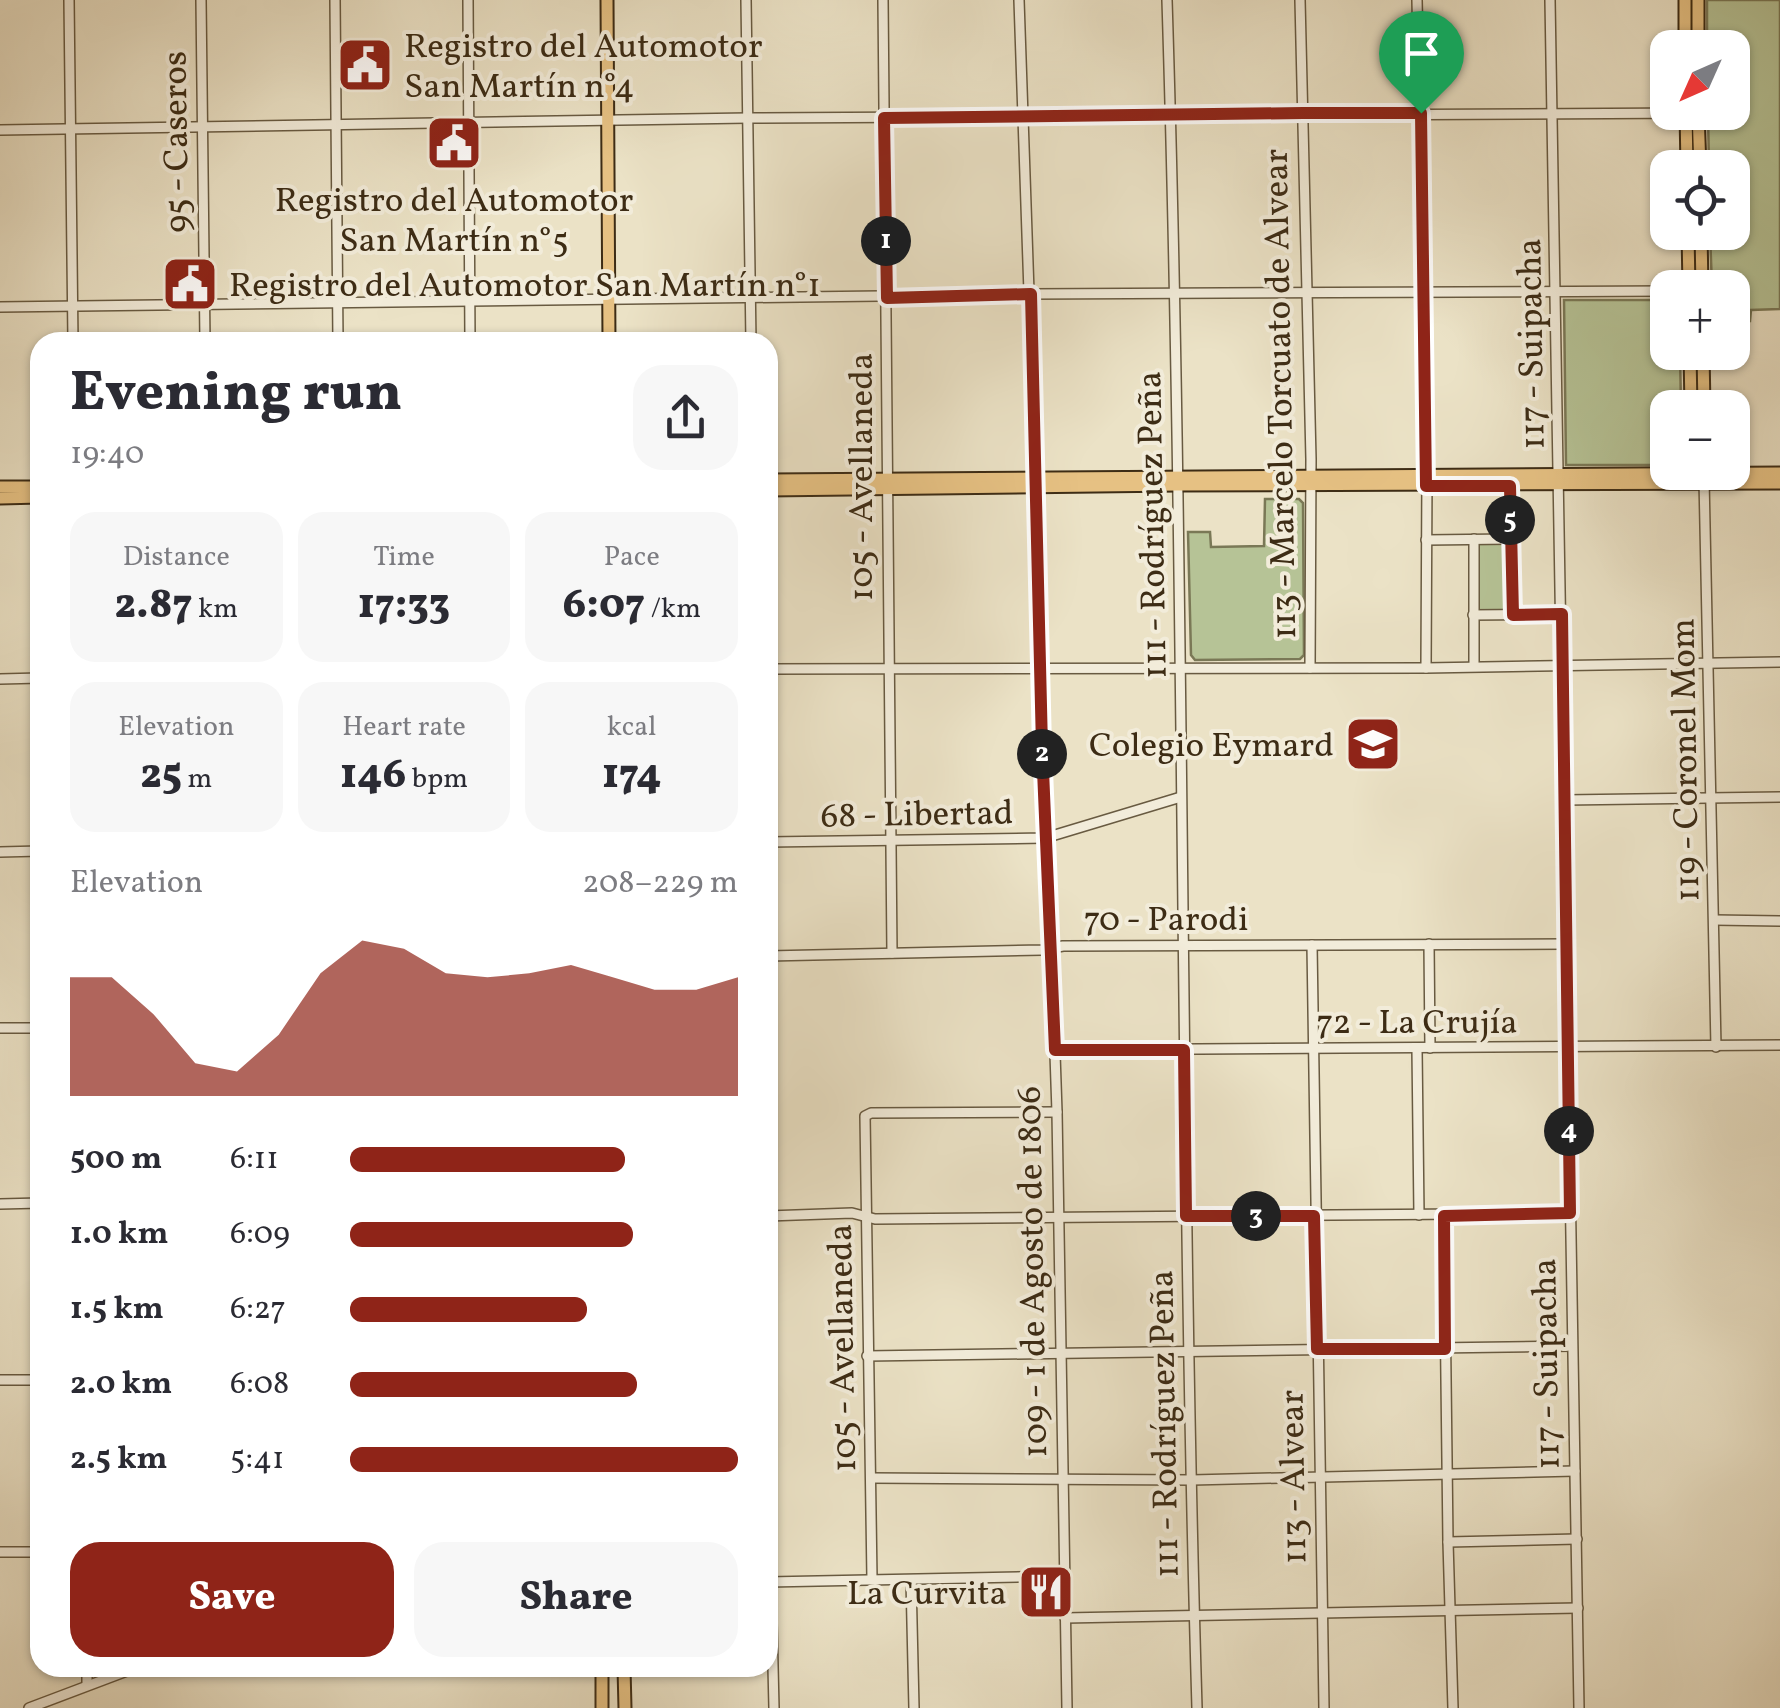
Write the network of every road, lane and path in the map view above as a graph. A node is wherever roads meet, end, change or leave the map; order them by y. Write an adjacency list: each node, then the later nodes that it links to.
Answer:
1 (68, 0): 29 (street)
2 (201, 0): 28 (street, 95 - Caseros)
3 (335, 0): 27 (street)
4 (468, 0): 26 (street)
5 (607, 0): 25 (main road)
6 (746, 0): 22 (street)
7 (883, 0): 23 (street, 105 - Avellaneda)
8 (1019, 0): 24 (street, 109 - 1 de Agosto de 1806)
9 (1167, 0): 21 (street, 111 - Rodríguez Peña)
10 (1300, 0): 17 (street, 113 - Marcelo Torcuato de Alvear)
11 (1417, 0): 18 (street)
12 (1550, 0): 20 (street, 117 - Suipacha)
13 (1684, 0): 15 (main road)
14 (1698, 0): 16 (main road)
15 (1685, 30)
16 (1698, 30)
17 (1303, 113): 18 (street); 21 (street); 35 (street, 113 - Marcelo Torcuato de Alvear)
18 (1421, 113): 20 (street); 32 (street)
19 (1650, 113): 20 (street)
20 (1553, 114): 33 (street, 117 - Suipacha)
21 (1171, 116): 24 (street); 36 (street, 111 - Rodríguez Peña)
22 (748, 118): 23 (street); 25 (street); 38 (street)
23 (884, 118): 24 (street); 37 (street, 105 - Avellaneda)
24 (1024, 118): 34 (street, 109 - 1 de Agosto de 1806)
25 (608, 119): 26 (street); 39 (main road)
26 (468, 122): 27 (street); 40 (street)
27 (335, 124): 28 (street); 42 (street)
28 (203, 126): 29 (street); 41 (street, 95 - Caseros)
29 (70, 128): 30 (street); 44 (street)
30 (0, 130)
31 (1650, 291): 33 (street)
32 (1424, 292): 33 (street); 35 (street); 59 (street)
33 (1558, 292): 57 (street, 117 - Suipacha)
34 (1031, 294): 36 (street); 37 (street); 60 (street, 109 - 1 de Agosto de 1806)
35 (1306, 294): 36 (street); 56 (street, 113 - Marcelo Torcuato de Alvear)
36 (1174, 295): 55 (street, 111 - Rodríguez Peña)
37 (887, 298): 38 (street); 62 (street, 105 - Avellaneda)
38 (751, 299): 39 (street); 50 (street)
39 (610, 300): 40 (street); 49 (main road)
40 (470, 301): 42 (street); 48 (street)
41 (204, 304): 42 (street); 44 (street); 46 (street, 95 - Caseros)
42 (338, 304): 47 (street)
43 (0, 306): 44 (street)
44 (73, 306): 45 (street)
45 (74, 332)
46 (205, 332)
47 (338, 332)
48 (470, 332)
49 (609, 332)
50 (751, 332)
51 (1780, 472): 52 (main road)
52 (1750, 474)
53 (1650, 477): 57 (main road)
54 (778, 480): 62 (main road)
55 (1177, 480): 56 (main road); 60 (main road); 84 (street, 111 - Rodríguez Peña)
56 (1309, 480): 59 (main road); 80 (street, 113 - Marcelo Torcuato de Alvear)
57 (1559, 480): 59 (main road); 63 (main road); 73 (street, 117 - Suipacha)
58 (1750, 480): 61 (main road)
59 (1427, 481): 63 (main road); 71 (street)
60 (1036, 482): 62 (main road); 83 (street, 109 - 1 de Agosto de 1806)
61 (1780, 483)
62 (888, 484): 66 (main road); 85 (street, 105 - Avellaneda)
63 (1510, 486): 70 (street)
64 (0, 487): 65 (main road)
65 (30, 487)
66 (778, 490)
67 (1704, 490): 77 (street, 119 - Coronel Mom)
68 (0, 498): 69 (main road)
69 (30, 498)
70 (1510, 539): 72 (street); 75 (street)
71 (1426, 540): 72 (street); 81 (street)
72 (1474, 540): 74 (street)
73 (1562, 614): 75 (street); 79 (street, 117 - Suipacha)
74 (1473, 615): 75 (street); 78 (street)
75 (1513, 615)
76 (1780, 662): 77 (street)
77 (1710, 663): 79 (street); 89 (street, 119 - Coronel Mom)
78 (1474, 666): 79 (street); 81 (street)
79 (1563, 666): 91 (street, 117 - Suipacha)
80 (1310, 668): 81 (street); 84 (street)
81 (1426, 668)
82 (778, 669): 85 (street)
83 (1040, 669): 84 (street); 85 (street); 92 (street, 109 - 1 de Agosto de 1806)
84 (1182, 669): 88 (street, 111 - Rodríguez Peña)
85 (888, 670): 94 (street, 105 - Avellaneda)
86 (30, 678): 87 (street)
87 (0, 679)
88 (1181, 797): 92 (street, 68 - Libertad); 102 (street, 111 - Rodríguez Peña)
89 (1711, 797): 90 (street); 91 (street); 97 (street, 119 - Coronel Mom)
90 (1780, 797)
91 (1565, 800): 100 (street, 117 - Suipacha)
92 (1045, 838): 94 (street, 68 - Libertad); 103 (street, 109 - 1 de Agosto de 1806)
93 (778, 842): 94 (street, 68 - Libertad)
94 (891, 842): 104 (street, 105 - Avellaneda)
95 (30, 851): 96 (street)
96 (0, 852)
97 (1714, 920): 98 (street); 108 (street, 119 - Coronel Mom)
98 (1780, 920)
99 (1428, 944): 100 (street, 70 - Parodi); 101 (street, 70 - Parodi); 111 (street)
100 (1565, 944): 110 (street, 117 - Suipacha)
101 (1312, 945): 102 (street, 70 - Parodi); 112 (street, 113 - Alvear)
102 (1181, 946): 103 (street, 70 - Parodi); 115 (street, 111 - Rodríguez Peña)
103 (1051, 948): 104 (street, 70 - Parodi); 114 (street, 109 - 1 de Agosto de 1806)
104 (892, 953): 105 (street, 70 - Parodi)
105 (778, 956)
106 (0, 1028): 107 (street)
107 (30, 1028)
108 (1716, 1046): 109 (street, 72 - La Crujía); 110 (street, 72 - La Crujía)
109 (1780, 1046)
110 (1568, 1047): 111 (street, 72 - La Crujía); 119 (street, 117 - Suipacha)
111 (1430, 1048): 113 (street, 72 - La Crujía)
112 (1315, 1049): 113 (street, 72 - La Crujía); 115 (street, 72 - La Crujía); 124 (street, 113 - Alvear)
113 (1417, 1049): 120 (street)
114 (1055, 1050): 115 (street, 72 - La Crujía); 116 (street, 109 - 1 de Agosto de 1806)
115 (1184, 1050): 123 (street, 111 - Rodríguez Peña)
116 (1057, 1112): 122 (street, 105 - Avellaneda); 126 (street, 109 - 1 de Agosto de 1806)
117 (30, 1203): 118 (street)
118 (0, 1204)
119 (1570, 1213): 125 (street); 127 (street, 117 - Suipacha)
120 (1419, 1215): 124 (street); 125 (street)
121 (778, 1216): 122 (street)
122 (866, 1216): 126 (street); 132 (street, 105 - Avellaneda)
123 (1186, 1216): 124 (street); 126 (street); 131 (street, 111 - Rodríguez Peña)
124 (1314, 1216): 128 (street, 113 - Alvear)
125 (1444, 1216): 129 (street)
126 (1059, 1217): 130 (street, 109 - 1 de Agosto de 1806)
127 (1572, 1346): 129 (street); 135 (street, 117 - Suipacha)
128 (1317, 1349): 129 (street); 131 (street); 138 (street, 113 - Alvear)
129 (1445, 1349): 136 (street)
130 (1061, 1354): 131 (street); 132 (street); 139 (street, 109 - 1 de Agosto de 1806)
131 (1189, 1354): 140 (street, 111 - Rodríguez Peña)
132 (866, 1356): 137 (street, 105 - Avellaneda)
133 (0, 1380): 134 (street)
134 (30, 1380)
135 (1575, 1471): 136 (street); 141 (street, 117 - Suipacha)
136 (1446, 1474): 138 (street); 142 (street)
137 (870, 1478): 139 (street); 146 (street, 105 - Avellaneda)
138 (1319, 1478): 140 (street); 151 (street, 113 - Alvear)
139 (1062, 1479): 140 (street); 145 (street, 109 - 1 de Agosto de 1806)
140 (1192, 1480): 152 (street, 111 - Rodríguez Peña)
141 (1577, 1539): 142 (street); 149 (street, 117 - Suipacha)
142 (1448, 1542): 150 (street)
143 (0, 1552): 144 (street)
144 (30, 1552)
145 (1064, 1576): 147 (street); 153 (street, 109 - 1 de Agosto de 1806)
146 (872, 1578): 147 (street); 148 (street)
147 (911, 1580): 164 (street)
148 (778, 1582)
149 (1578, 1608): 150 (street); 169 (street, 117 - Suipacha)
150 (1451, 1610): 151 (street); 168 (street)
151 (1323, 1612): 152 (street); 167 (street, 113 - Alvear)
152 (1194, 1614): 153 (street); 166 (street, 111 - Rodríguez Peña)
153 (1066, 1618): 165 (street, 109 - 1 de Agosto de 1806)
154 (87, 1677): 159 (street)
155 (110, 1677): 159 (street)
156 (602, 1677): 161 (main road)
157 (624, 1677): 162 (main road)
158 (773, 1677): 163 (street)
159 (87, 1685): 160 (street)
160 (29, 1708)
161 (602, 1708)
162 (625, 1708)
163 (774, 1708)
164 (914, 1708)
165 (1067, 1708)
166 (1197, 1708)
167 (1324, 1708)
168 (1453, 1708)
169 (1579, 1708)

